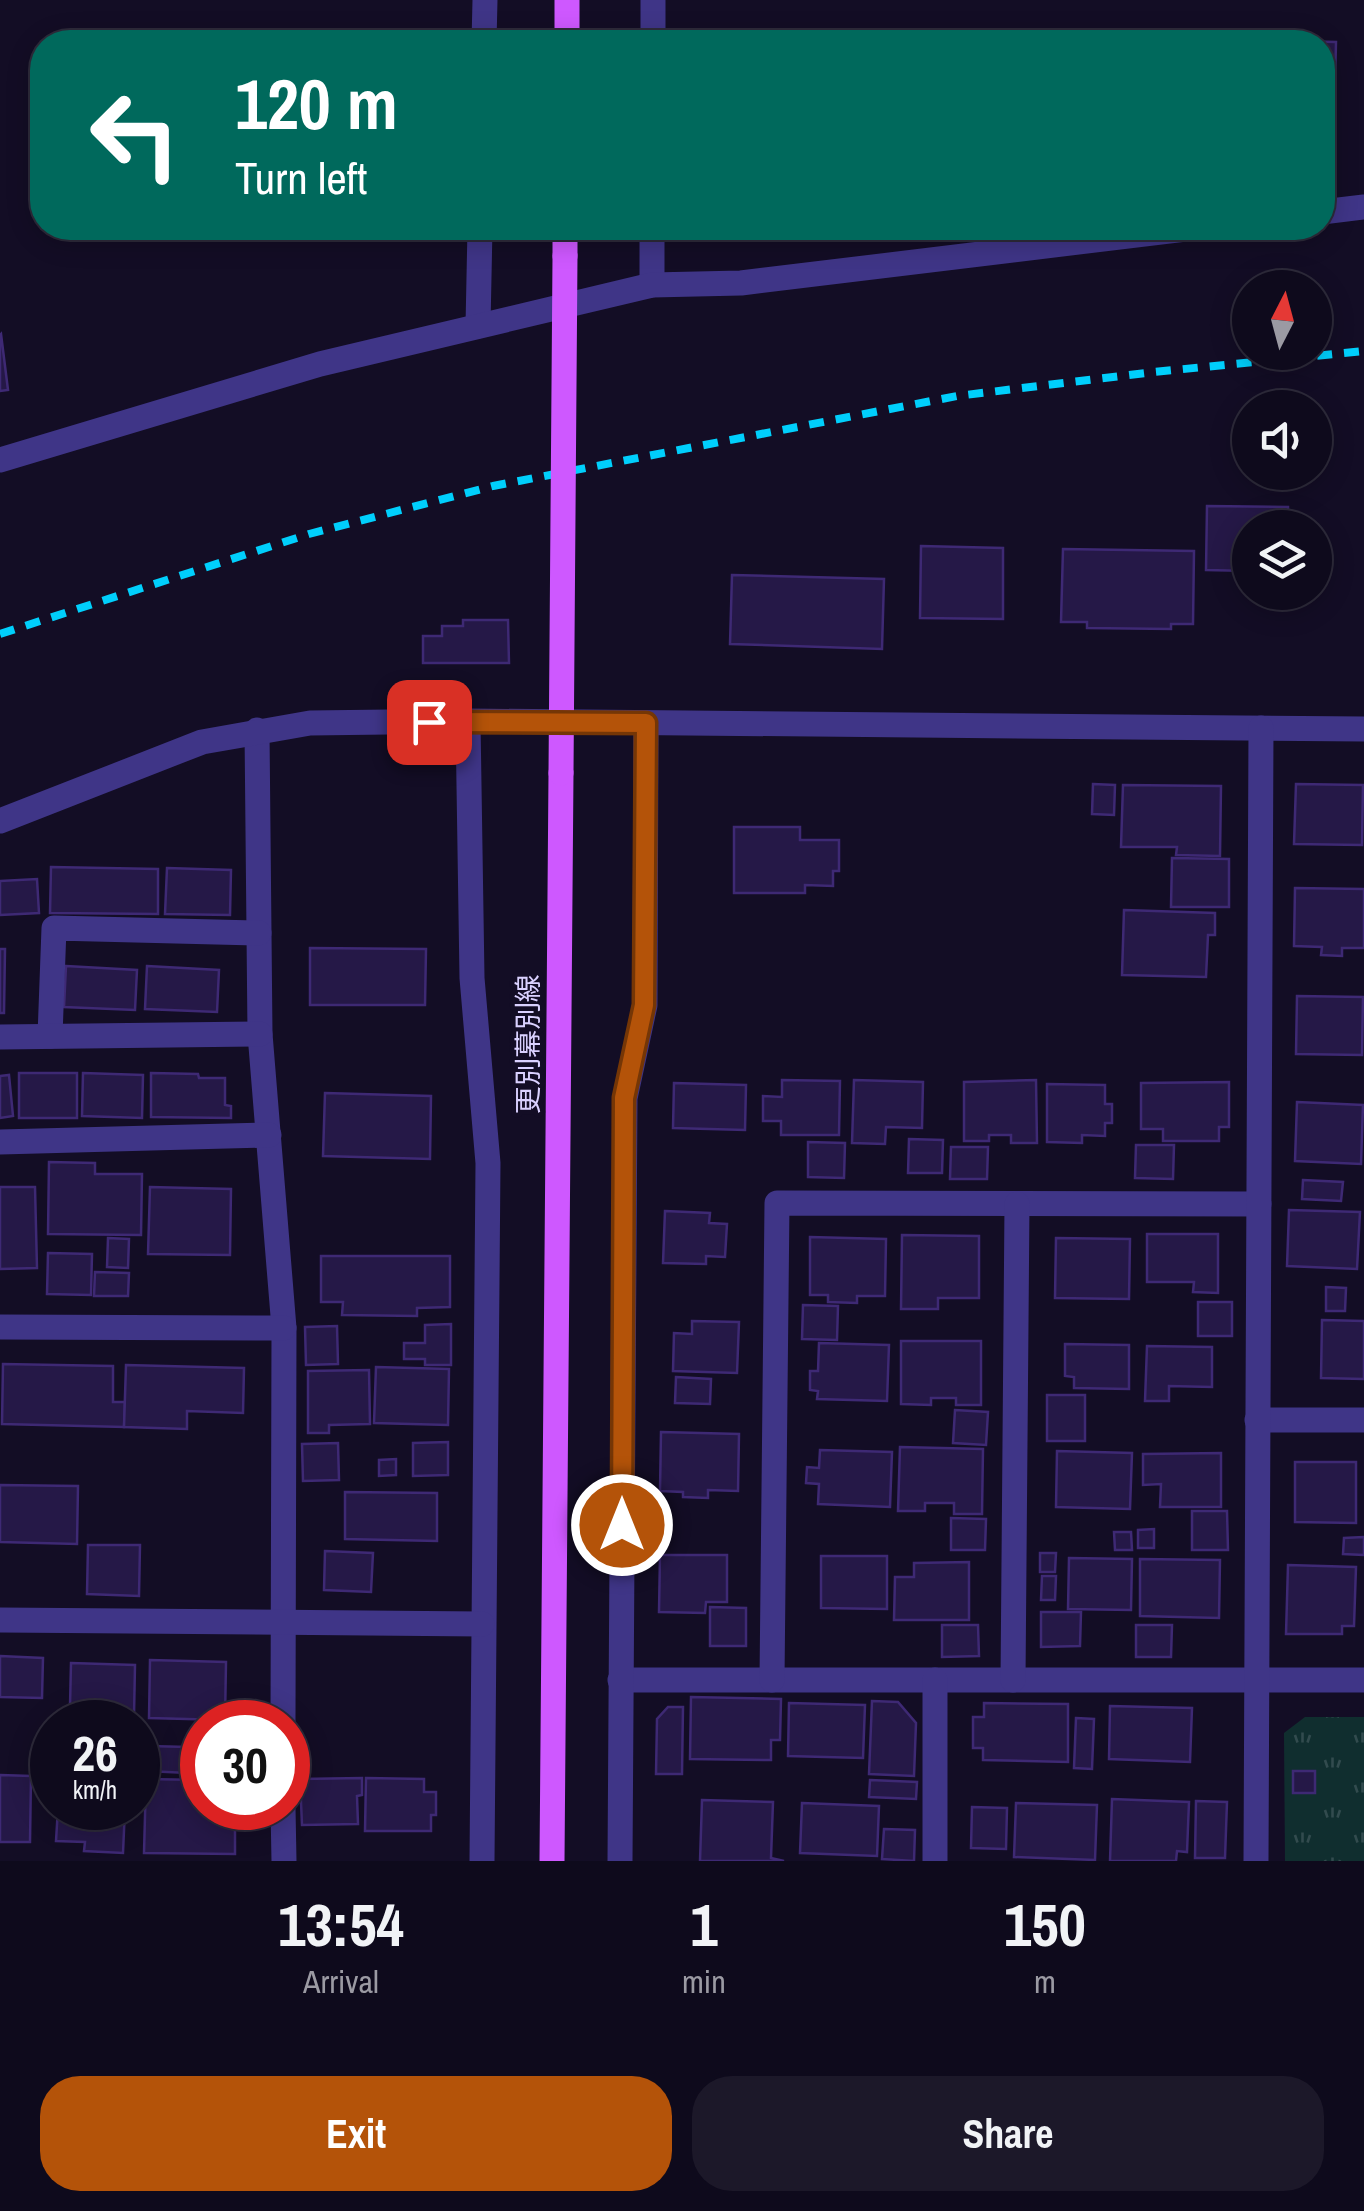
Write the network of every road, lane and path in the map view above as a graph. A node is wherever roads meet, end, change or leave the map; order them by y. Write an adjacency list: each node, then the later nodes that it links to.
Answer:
1 (485, 0): 4 (street)
2 (567, 0): 5 (main road)
3 (653, 0): 6 (street)
4 (484, 30)
5 (567, 30)
6 (653, 30)
7 (1364, 206): 8 (street)
8 (1335, 210)
9 (480, 240): 14 (street)
10 (566, 240): 47 (main road, 更別幕別線, bridge)
11 (652, 240): 13 (street)
12 (1095, 240): 13 (street)
13 (652, 286): 14 (street)
14 (478, 326): 15 (street)
15 (0, 460)
16 (468, 721): 17 (street); 20 (street); 36 (street)
17 (646, 723): 18 (street); 37 (street)
18 (1261, 728): 19 (street); 29 (street)
19 (1364, 728)
20 (256, 730): 21 (street); 22 (street)
21 (0, 821)
22 (259, 933): 23 (street); 25 (street)
23 (260, 1034): 25 (street); 26 (street)
24 (0, 1036): 25 (street)
25 (50, 1036)
26 (269, 1134): 27 (street); 31 (street)
27 (0, 1142)
28 (1017, 1204): 29 (street); 38 (street); 40 (street)
29 (1258, 1204): 32 (street)
30 (0, 1327): 31 (street)
31 (284, 1328): 35 (street)
32 (1257, 1420): 33 (street); 41 (street)
33 (1364, 1420)
34 (0, 1620): 35 (street)
35 (283, 1622): 36 (street); 43 (street)
36 (482, 1624): 46 (street)
37 (620, 1680): 38 (street); 48 (street)
38 (772, 1680): 39 (street)
39 (935, 1680): 40 (street); 49 (street)
40 (1013, 1680): 41 (street)
41 (1259, 1680): 42 (street); 50 (street)
42 (1364, 1680)
43 (283, 1700)
44 (284, 1830): 45 (street)
45 (284, 1861)
46 (482, 1861)
47 (552, 1861)
48 (620, 1861)
49 (935, 1861)
50 (1256, 1861)

